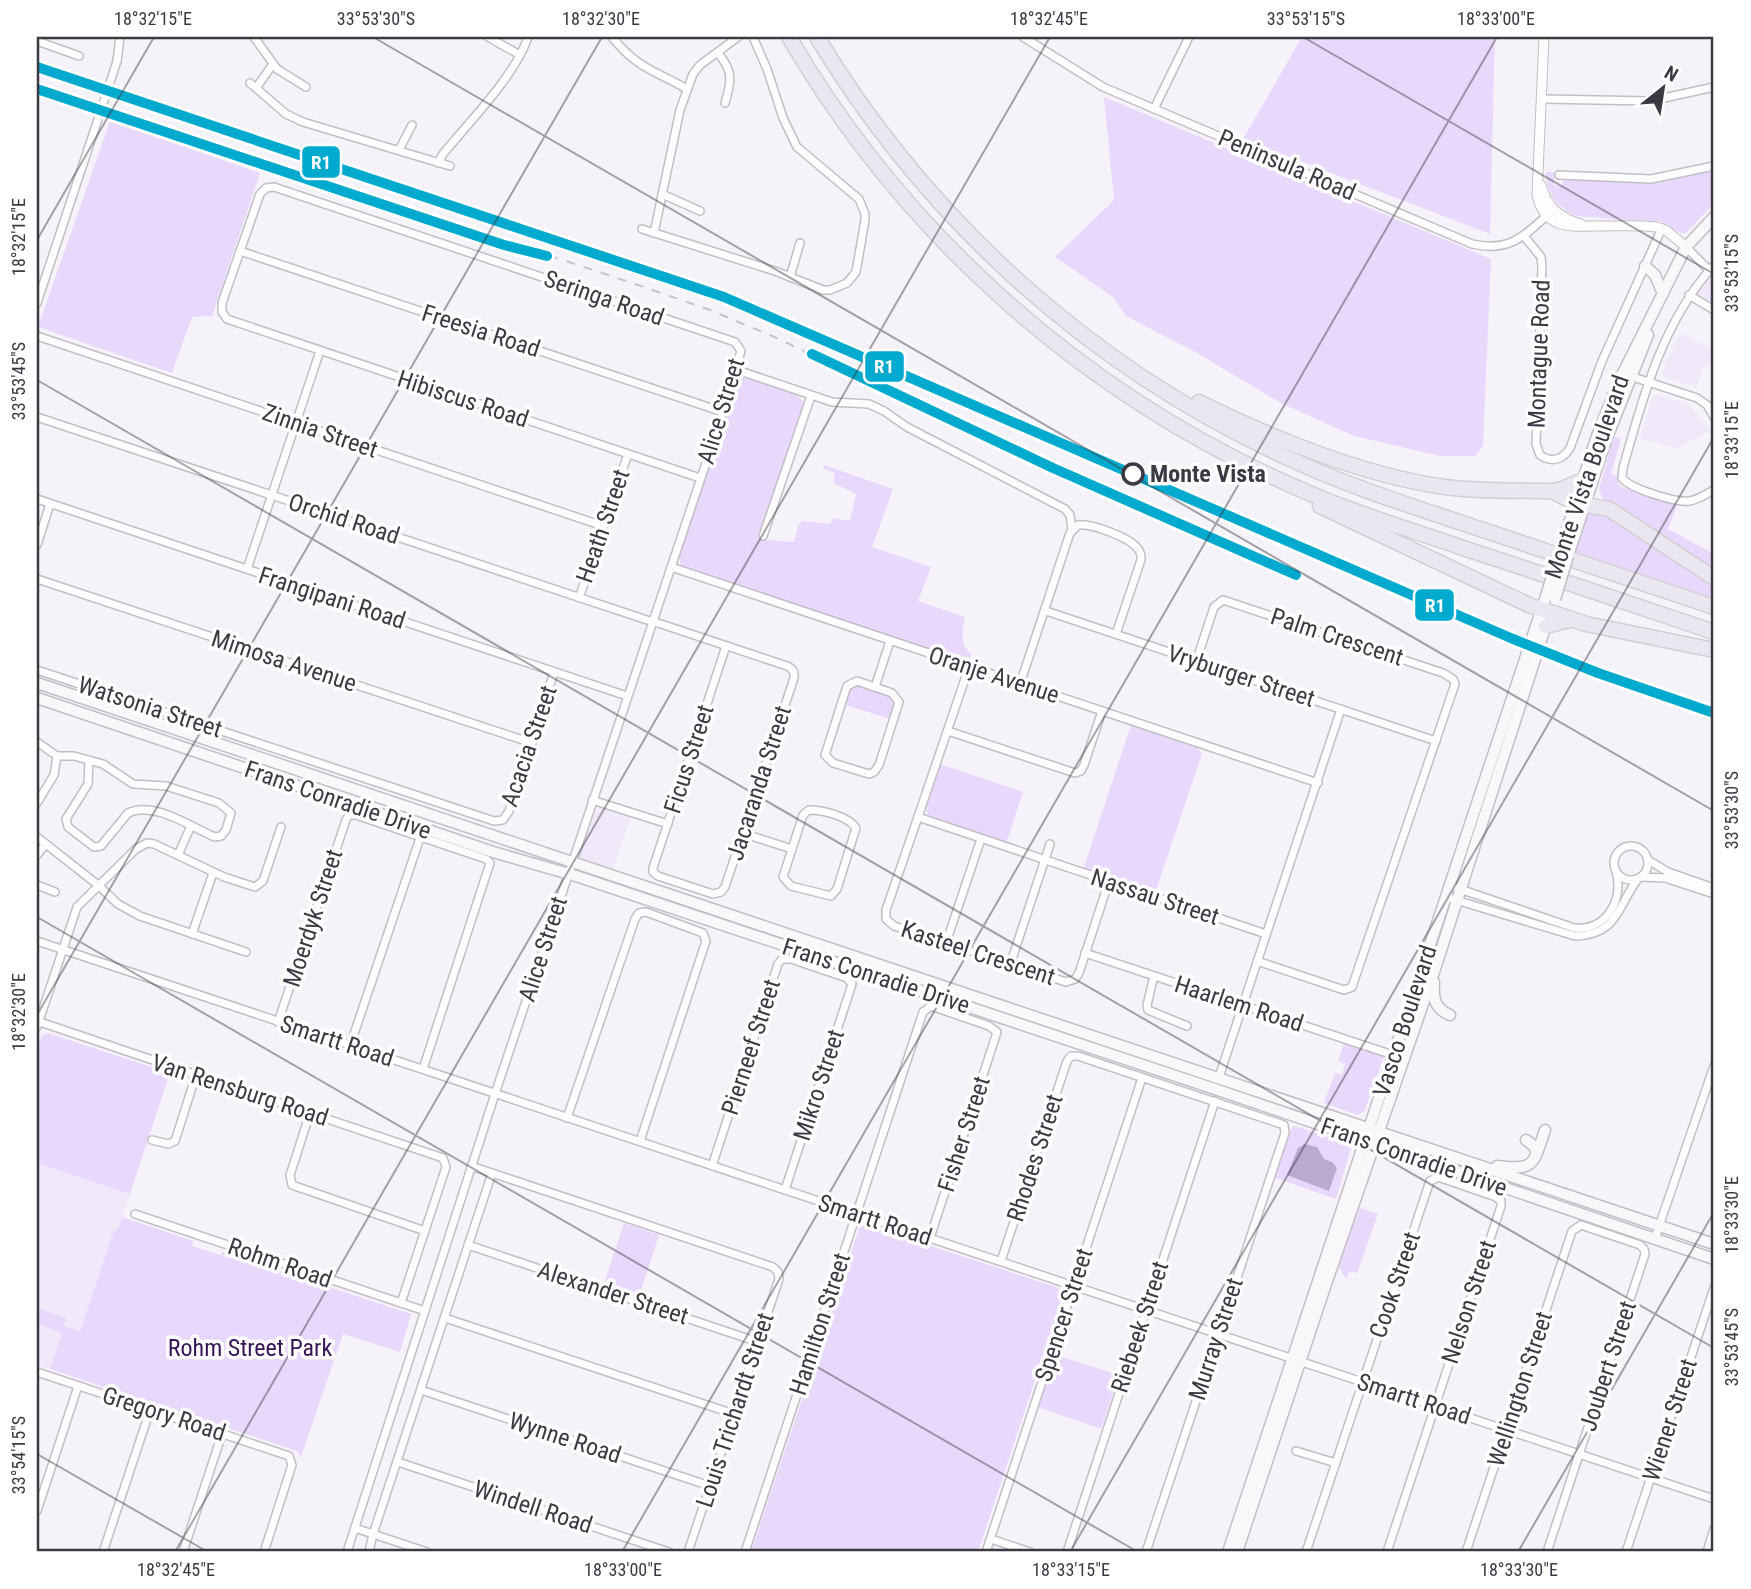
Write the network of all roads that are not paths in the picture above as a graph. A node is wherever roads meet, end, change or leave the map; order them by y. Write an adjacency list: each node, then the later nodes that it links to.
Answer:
1 (120, 37): 46 (street, bridge)
2 (254, 37): 17 (street)
3 (488, 37): 15 (street)
4 (528, 37): 15 (street)
5 (612, 37): 20 (street)
6 (738, 37): 14 (street)
7 (753, 37): 43 (street)
8 (789, 37): 63 (highway)
9 (817, 37): 51 (highway)
10 (1023, 37): 23 (street, Peninsula Road)
11 (1189, 37): 23 (street)
12 (1544, 37): 21 (street)
13 (37, 41): 16 (street)
14 (718, 52): 20 (street); 22 (street)
15 (520, 55): 26 (street)
16 (79, 56)
17 (273, 64): 18 (street); 25 (street)
18 (306, 87)
19 (1714, 87): 21 (street)
20 (687, 89): 30 (street)
21 (1543, 99): 32 (street)
22 (725, 103)
23 (1154, 109): 37 (street, Peninsula Road)
24 (412, 125): 25 (street)
25 (399, 150): 26 (street)
26 (439, 163): 27 (street)
27 (450, 166)
28 (1714, 166): 29 (street)
29 (1559, 175)
30 (662, 194): 31 (street); 36 (street)
31 (700, 211)
32 (1550, 213): 34 (street); 37 (street, Peninsula Road)
33 (1714, 217): 39 (main road, Monte Vista Boulevard)
34 (1662, 228): 39 (street); 41 (street, Montague Road)
35 (642, 229): 36 (street)
36 (654, 233): 43 (street)
37 (1524, 236): 41 (street, Montague Road)
38 (800, 243): 43 (street)
39 (1686, 247): 42 (street); 44 (main road, Monte Vista Boulevard)
40 (240, 251): 50 (street, Seringa Road); 52 (street, Hibiscus Road); 59 (street, Freesia Road)
41 (1645, 266): 44 (main road)
42 (1712, 267): 45 (street, Monte Vista Boulevard)
43 (790, 277)
44 (1663, 293): 47 (main road, Monte Vista Boulevard)
45 (1689, 295): 48 (street); 55 (street, Monte Vista Boulevard)
46 (37, 303)
47 (1655, 309): 54 (main road, Monte Vista Boulevard); 56 (main road, Monte Vista Boulevard)
48 (1714, 310)
49 (37, 336): 62 (street, Zinnia Street)
50 (740, 347): 53 (street, Alice Street)
51 (1100, 348): 68 (highway); 82 (highway)
52 (320, 351): 62 (street); 64 (street, Hibiscus Road)
53 (737, 370): 57 (street); 59 (street, Alice Street)
54 (1632, 376): 55 (street); 56 (street); 72 (main road, Monte Vista Boulevard)
55 (1648, 382): 58 (street); 67 (street, Monte Vista Boulevard)
56 (1618, 383): 66 (main road, Monte Vista Boulevard)
57 (811, 396): 74 (street); 75 (street)
58 (1711, 406): 61 (street)
59 (723, 412): 65 (street, Alice Street)
60 (37, 417): 69 (street, Orchid Road)
61 (1714, 417)
62 (296, 424): 69 (street); 73 (street, Zinnia Street)
63 (1209, 445): 84 (highway); 86 (highway)
64 (628, 454): 65 (street, Hibiscus Road); 73 (street, Heath Street)
65 (700, 478): 77 (street, Alice Street)
66 (1583, 480): 68 (highway); 72 (main road, Monte Vista Boulevard)
67 (1714, 490)
68 (1552, 491): 72 (highway)
69 (272, 495): 78 (street); 81 (street, Orchid Road)
70 (37, 499): 71 (street, Frangipani Road)
71 (50, 504): 76 (street); 78 (street, Frangipani Road)
72 (1580, 504): 79 (highway); 84 (main road, Monte Vista Boulevard, bridge)
73 (603, 526): 81 (street, Heath Street)
74 (1072, 530): 83 (street); 87 (street)
75 (763, 536)
76 (37, 545)
77 (671, 567): 85 (street, Alice Street); 88 (street, Oranje Avenue)
78 (247, 569): 94 (street, Frangipani Road)
79 (1714, 578)
80 (37, 579): 106 (street, Mimosa Avenue)
81 (579, 598): 85 (street, Orchid Road)
82 (1714, 607)
83 (1046, 611): 87 (street, Vryburger Street); 97 (street)
84 (1546, 614): 90 (highway); 138 (main road, Vasco Boulevard)
85 (652, 622): 89 (street, Orchid Road); 99 (street, Alice Street)
86 (1714, 632)
87 (1116, 634): 91 (street, Vryburger Street)
88 (890, 640): 92 (street, Oranje Avenue); 98 (street)
89 (726, 646): 95 (street, Orchid Road); 114 (street, Ficus Street)
90 (1714, 650)
91 (1196, 662): 101 (street, Vryburger Street); 104 (street, Palm Crescent)
92 (969, 667): 97 (street, Oranje Avenue); 103 (street)
93 (37, 670): 113 (street, Watsonia Street)
94 (554, 672): 99 (street, Frangipani Road); 106 (street, Acacia Street)
95 (794, 673): 117 (street, Jacaranda Street)
96 (37, 683): 128 (main road, Frans Conradie Drive)
97 (1020, 684): 102 (street, Oranje Avenue)
98 (875, 687): 98 (street)
99 (627, 696): 111 (street, Alice Street)
100 (37, 698): 128 (main road, Frans Conradie Drive)
101 (1341, 709): 104 (street, Vryburger Street); 109 (street, Riebeek Street)
102 (1101, 711): 103 (street); 109 (street, Oranje Avenue)
103 (948, 731): 112 (street)
104 (1436, 741): 147 (street)
105 (37, 742): 107 (street)
106 (532, 743): 113 (street, Acacia Street)
107 (57, 756): 108 (street); 110 (street)
108 (89, 760): 115 (street); 115 (street)
109 (1318, 783): 141 (street, Riebeek Street)
110 (38, 798)
111 (592, 800): 114 (street); 128 (street, Alice Street)
112 (918, 817): 120 (street, Nassau Street); 143 (street, Kasteel Crescent)
113 (503, 820)
114 (668, 824): 137 (street, Ficus Street)
115 (191, 826): 125 (street)
116 (281, 827): 130 (street)
117 (742, 833): 123 (street); 137 (street, Jacaranda Street)
118 (37, 837): 121 (street)
119 (420, 838): 154 (street, Moerdyk Street); 158 (street); 161 (street)
120 (981, 839): 126 (street, Nassau Street); 143 (street)
121 (46, 844): 124 (street); 134 (street)
122 (1050, 844): 126 (street)
123 (792, 849): 123 (street)
124 (37, 855)
125 (178, 855): 130 (street); 134 (street)
126 (1044, 860): 132 (street, Nassau Street); 148 (street)
127 (1648, 860): 129 (street); 131 (street); 135 (street)
128 (570, 868): 164 (main road, Frans Conradie Drive); 165 (street, Alice Street)
129 (1616, 872): 131 (street); 138 (street)
130 (213, 873): 140 (street)
131 (1639, 879): 138 (street); 139 (street)
132 (1109, 881): 141 (street, Nassau Street); 146 (street, Kasteel Crescent)
133 (37, 885): 136 (street)
134 (98, 885): 140 (street); 144 (street)
135 (1714, 888)
136 (55, 892)
137 (721, 892)
138 (1453, 893): 149 (main road, Vasco Boulevard); 159 (main road, Vasco Boulevard)
139 (1714, 894)
140 (192, 934): 145 (street)
141 (1266, 934): 147 (street, Riebeek Street)
142 (37, 941): 144 (street, Smartt Road)
143 (946, 943): 148 (street, Kasteel Crescent)
144 (62, 950): 154 (street, Smartt Road); 155 (street)
145 (246, 952)
146 (1085, 953): 148 (street, Kasteel Crescent); 150 (street, Haarlem Road)
147 (1257, 961): 152 (street, Riebeek Street)
148 (1010, 965)
149 (1434, 972): 153 (main road); 168 (main road, Vasco Boulevard)
150 (1154, 976): 152 (street, Haarlem Road); 156 (street)
151 (851, 981): 177 (street, Pierneef Street); 180 (street, Mikro Street)
152 (1243, 1006): 159 (street, Haarlem Road); 164 (street, Riebeek Street)
153 (1450, 1015)
154 (278, 1022): 158 (street, Smartt Road)
155 (37, 1023): 162 (street, Van Rensburg Road)
156 (1187, 1026)
157 (995, 1030): 181 (street, Hamilton Street); 186 (street, Fisher Street)
158 (350, 1046): 161 (street, Smartt Road)
159 (1393, 1055): 168 (main road, Vasco Boulevard)
160 (1714, 1066): 184 (street)
161 (423, 1069): 165 (street, Smartt Road)
162 (196, 1075): 166 (street, Van Rensburg Road); 170 (street)
163 (1142, 1077): 164 (street); 191 (street, Rhodes Street); 192 (street, Spencer Street)
164 (1216, 1089): 168 (main road, Frans Conradie Drive); 173 (main road, Frans Conradie Drive); 195 (street, Riebeek Street); 198 (street, Murray Street)
165 (495, 1094): 167 (street, Smartt Road); 176 (street, Alice Street)
166 (310, 1113): 185 (street); 185 (street, Van Rensburg Road)
167 (567, 1118): 172 (street, Smartt Road); 172 (street)
168 (1374, 1130): 173 (main road, Vasco Boulevard); 175 (main road, Frans Conradie Drive)
169 (1545, 1130): 174 (main road)
170 (152, 1140)
171 (1526, 1140): 174 (main road)
172 (640, 1141): 177 (street, Smartt Road)
173 (1370, 1142): 187 (main road, Frans Conradie Drive); 200 (main road, Vasco Boulevard)
174 (1536, 1154): 175 (main road)
175 (1473, 1163): 184 (main road, Frans Conradie Drive)
176 (471, 1166): 178 (street); 196 (street, Alice Street)
177 (712, 1166): 180 (street, Smartt Road)
178 (492, 1173): 189 (street); 199 (street, Louis Trichardt Street)
179 (1432, 1178): 202 (street, Cook Street); 205 (street, Nelson Street)
180 (785, 1190): 181 (street, Smartt Road)
181 (856, 1213): 186 (street, Smartt Road); 230 (street, Hamilton Street)
182 (135, 1214): 194 (street, Rohm Road)
183 (1577, 1226): 208 (street, Wellington Street); 211 (street, Joubert Street)
184 (1659, 1226): 187 (street); 188 (main road, Frans Conradie Drive)
185 (425, 1231): 194 (street)
186 (930, 1238): 191 (street, Smartt Road)
187 (1655, 1238): 190 (main road, Frans Conradie Drive)
188 (1714, 1244)
189 (468, 1245): 197 (street); 199 (street, Alexander Street)
190 (1714, 1259)
191 (1001, 1261): 192 (street, Smartt Road)
192 (1073, 1286): 195 (street, Smartt Road); 221 (street, Spencer Street)
193 (1714, 1288): 214 (street, Wiener Street)
194 (401, 1303): 196 (street, Rohm Road)
195 (1146, 1310): 198 (street, Smartt Road); 233 (street, Riebeek Street)
196 (425, 1311): 218 (street, Alice Street)
197 (445, 1318): 204 (street); 207 (street)
198 (1218, 1334): 200 (street, Smartt Road); 234 (street, Murray Street)
199 (758, 1342): 207 (street, Louis Trichardt Street)
200 (1297, 1359): 202 (street, Smartt Road); 235 (main road, Vasco Boulevard); 236 (main road, Vasco Boulevard)
201 (37, 1372): 203 (street, Gregory Road)
202 (1363, 1382): 205 (street, Smartt Road); 213 (street, Cook Street)
203 (78, 1386): 206 (street, Gregory Road); 217 (street)
204 (421, 1390): 212 (street); 215 (street, Wynne Road)
205 (1435, 1405): 208 (street, Smartt Road); 238 (street, Nelson Street)
206 (150, 1410): 209 (street, Gregory Road); 222 (street)
207 (734, 1414): 215 (street, Louis Trichardt Street)
208 (1507, 1429): 211 (street, Smartt Road); 239 (street, Wellington Street)
209 (222, 1434): 223 (street); 224 (street, Gregory Road)
210 (1296, 1451): 213 (street)
211 (1579, 1454): 214 (street, Smartt Road); 240 (street, Joubert Street)
212 (397, 1462): 220 (street); 228 (street, Windell Road)
213 (1336, 1463): 237 (street, Cook Street)
214 (1651, 1478): 216 (street, Smartt Road); 241 (street, Wiener Street)
215 (710, 1486): 229 (street, Louis Trichardt Street)
216 (1714, 1499)
217 (37, 1511)
218 (355, 1528): 220 (street); 225 (street, Alice Street)
219 (1714, 1529): 242 (street)
220 (373, 1534): 226 (street); 227 (street)
221 (991, 1539): 231 (street, Spencer Street); 232 (street)
222 (103, 1552)
223 (183, 1552)
224 (264, 1552)
225 (347, 1552)
226 (369, 1552)
227 (427, 1552)
228 (668, 1552)
229 (688, 1552)
230 (745, 1552)
231 (986, 1552)
232 (1030, 1552)
233 (1067, 1552)
234 (1146, 1552)
235 (1228, 1552)
236 (1237, 1552)
237 (1306, 1552)
238 (1387, 1552)
239 (1466, 1552)
240 (1547, 1552)
241 (1626, 1552)
242 (1707, 1552)

